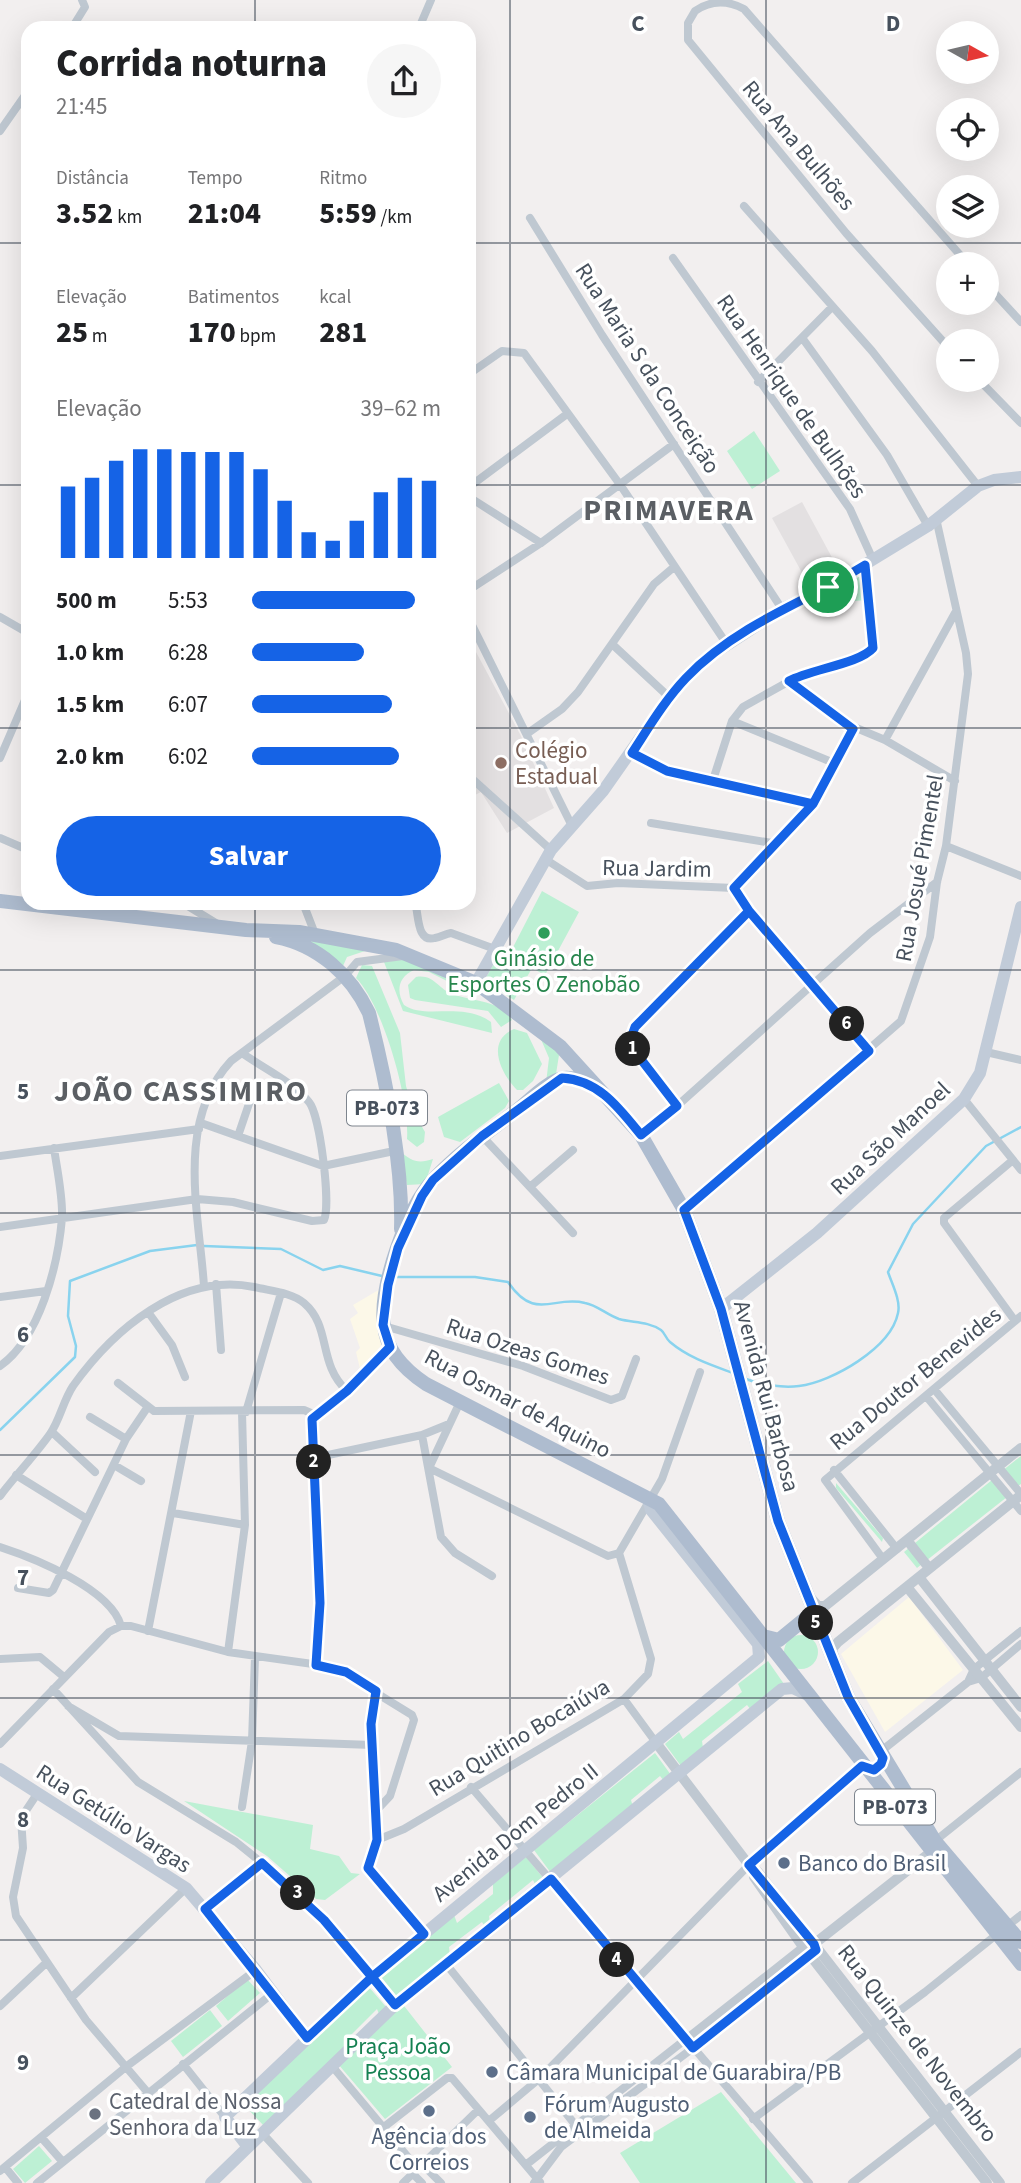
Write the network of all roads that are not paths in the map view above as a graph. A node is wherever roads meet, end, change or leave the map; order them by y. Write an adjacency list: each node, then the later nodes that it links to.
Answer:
1 (82, 0): 3 (street)
2 (431, 0): 4 (street)
3 (76, 21)
4 (422, 21)
5 (21, 101): 6 (street)
6 (0, 131)
7 (744, 206): 12 (street)
8 (530, 218): 21 (street, Rua Maria S da Conceição)
9 (957, 252): 14 (street, Rua Ana Bulhões)
10 (673, 258): 17 (street, Rua Henrique de Bulhões)
11 (999, 298): 13 (street)
12 (832, 307): 15 (street); 25 (street)
13 (1021, 322)
14 (936, 334)
15 (803, 339): 17 (street); 27 (street, Rua Josué Pimentel)
16 (476, 369): 19 (street)
17 (758, 382): 29 (street, Rua Henrique de Bulhões)
18 (991, 392): 20 (street)
19 (567, 414): 23 (street); 24 (street)
20 (1021, 423)
21 (674, 444): 24 (street); 32 (street, Rua Maria S da Conceição)
22 (1021, 477): 25 (main road)
23 (476, 481)
24 (621, 486): 28 (street); 30 (street)
25 (978, 486): 27 (main road)
26 (476, 501): 28 (street)
27 (932, 522): 29 (main road); 33 (street, Rua Josué Pimentel)
28 (541, 543): 31 (street)
29 (869, 562): 32 (main road); 39 (street, Rua Henrique de Bulhões)
30 (674, 567): 37 (street); 38 (street)
31 (476, 585)
32 (782, 609): 37 (main road)
33 (955, 613): 45 (street); 50 (street, Rua Josué Pimentel)
34 (0, 617): 35 (street)
35 (21, 629)
36 (476, 633): 44 (street)
37 (726, 643): 40 (main road)
38 (612, 644): 40 (street); 44 (street)
39 (789, 681): 42 (street); 43 (street)
40 (669, 697): 46 (main road)
41 (21, 709): 47 (street)
42 (732, 721): 48 (street); 49 (street)
43 (853, 729): 45 (street); 48 (street)
44 (528, 733): 54 (street)
45 (885, 740): 50 (street)
46 (632, 753): 49 (street); 54 (main road)
47 (0, 758)
48 (834, 763): 52 (street)
49 (713, 780): 52 (street)
50 (955, 781): 58 (street, Rua Josué Pimentel)
51 (476, 783): 59 (street, Rua Jardim)
52 (813, 804): 56 (street)
53 (651, 823): 56 (street)
54 (572, 826): 59 (main road)
55 (0, 838): 57 (street)
56 (778, 844): 62 (street)
57 (21, 846)
58 (946, 846): 60 (street); 61 (street, Rua Josué Pimentel)
59 (548, 855): 62 (street, Rua Jardim); 75 (main road)
60 (1021, 876)
61 (937, 882): 78 (street); 80 (street, Rua Josué Pimentel)
62 (734, 888): 71 (street)
63 (0, 893): 65 (main road)
64 (0, 901): 65 (main road, PB-073)
65 (21, 903)
66 (1021, 907): 81 (main road, Rua São Manoel)
67 (79, 910): 72 (main road, PB-073)
68 (194, 910): 72 (street)
69 (306, 910): 74 (street)
70 (416, 910): 75 (street)
71 (749, 911): 78 (street); 87 (street)
72 (221, 927): 73 (main road, PB-073)
73 (246, 930): 74 (main road, PB-073); 77 (main road, PB-073)
74 (315, 934): 76 (main road, Avenida Rui Barbosa / PB-073)
75 (495, 949): 79 (main road)
76 (410, 955): 77 (street); 79 (main road, Avenida Rui Barbosa / PB-073)
77 (345, 976): 82 (street); 94 (main road, Rua Osmar de Aquino / PB-073)
78 (813, 982): 80 (street); 87 (street)
79 (476, 983): 85 (main road, Avenida Rui Barbosa / PB-073)
80 (869, 1051): 103 (street, Rua Josué Pimentel)
81 (986, 1052): 83 (street); 86 (main road, Rua São Manoel)
82 (242, 1053): 88 (street); 97 (street)
83 (1021, 1060)
84 (254, 1089): 90 (street)
85 (607, 1095): 89 (main road, Avenida Rui Barbosa / PB-073); 91 (main road, Rua Osmar de Aquino)
86 (964, 1099): 96 (street); 113 (main road, Rua São Manoel)
87 (677, 1106): 89 (street)
88 (200, 1126): 90 (street); 92 (street); 102 (street)
89 (641, 1135): 103 (main road, Avenida Rui Barbosa / PB-073)
90 (238, 1136): 97 (street)
91 (482, 1136): 99 (street); 101 (main road, Rua Osmar de Aquino)
92 (54, 1148): 95 (street); 104 (street)
93 (573, 1150): 99 (street)
94 (394, 1151): 97 (street); 100 (main road, Rua Osmar de Aquino / PB-073)
95 (0, 1156)
96 (1013, 1160): 98 (street); 115 (street)
97 (323, 1166): 102 (street)
98 (1021, 1170)
99 (531, 1186): 106 (street)
100 (400, 1190): 101 (main road); 107 (main road, Rua Osmar de Aquino / PB-073)
101 (422, 1196): 107 (main road, Rua Osmar de Aquino)
102 (197, 1199): 104 (street); 109 (street)
103 (684, 1210): 113 (main road, Avenida Rui Barbosa / PB-073)
104 (62, 1216): 105 (street); 110 (street)
105 (0, 1227)
106 (573, 1233)
107 (396, 1254): 116 (main road, Rua Osmar de Aquino / PB-073)
108 (216, 1284): 109 (street); 111 (street); 118 (street)
109 (204, 1286): 114 (street)
110 (46, 1291): 112 (street); 120 (street)
111 (281, 1293): 125 (street); 130 (street)
112 (0, 1297)
113 (721, 1309): 164 (main road, Avenida Rui Barbosa / PB-073)
114 (148, 1312): 122 (street); 134 (street)
115 (1018, 1318): 124 (street, Rua Doutor Benevides)
116 (383, 1325): 117 (main road, Rua Osmar de Aquino / PB-073); 119 (street, Rua Ozeas Gomes)
117 (390, 1347): 125 (street); 127 (main road, Rua Osmar de Aquino / PB-073)
118 (221, 1350)
119 (636, 1359)
120 (0, 1366)
121 (700, 1372): 148 (street)
122 (185, 1377)
123 (118, 1383): 128 (street)
124 (934, 1389): 126 (street, Rua Doutor Benevides); 142 (street)
125 (347, 1391): 132 (street)
126 (926, 1396): 141 (street, Rua Doutor Benevides); 142 (street)
127 (460, 1402): 133 (street); 148 (main road, Rua Osmar de Aquino / PB-073)
128 (147, 1408): 129 (street); 136 (street)
129 (191, 1411): 130 (street); 150 (street)
130 (244, 1412): 132 (street); 152 (street)
131 (90, 1416): 136 (street)
132 (312, 1416): 138 (street)
133 (449, 1424): 135 (street); 140 (street)
134 (52, 1432): 143 (street); 144 (street)
135 (422, 1435): 138 (street); 140 (street)
136 (126, 1439): 139 (street)
137 (1021, 1448): 142 (street)
138 (314, 1458): 174 (street)
139 (114, 1465): 145 (street); 151 (street)
140 (429, 1468): 156 (street); 160 (street)
141 (834, 1470): 155 (street); 157 (street)
142 (994, 1470): 147 (street); 153 (street)
143 (95, 1472)
144 (16, 1475): 146 (street); 151 (street)
145 (141, 1481)
146 (0, 1496)
147 (1018, 1497): 149 (street); 158 (street)
148 (648, 1499): 156 (street); 169 (main road, Rua Osmar de Aquino); 187 (main road, Avenida Dom Pedro II)
149 (1021, 1511)
150 (173, 1513): 152 (street); 167 (street)
151 (86, 1519): 159 (street)
152 (245, 1525): 171 (street)
153 (907, 1540): 155 (street); 158 (street)
154 (0, 1547): 159 (street)
155 (897, 1549): 157 (street)
156 (619, 1553): 181 (street, Rua Quitino Bocaiúva)
157 (883, 1559): 164 (street)
158 (929, 1567): 161 (street)
159 (59, 1573): 163 (street); 166 (street)
160 (492, 1576)
161 (919, 1577): 162 (street); 175 (street)
162 (907, 1587): 175 (street); 176 (street)
163 (18, 1588)
164 (805, 1592): 165 (main road, Avenida Rui Barbosa / PB-073)
165 (812, 1613): 169 (main road); 176 (main road, PB-073)
166 (121, 1626): 167 (street); 177 (street)
167 (148, 1631): 171 (street)
168 (1021, 1631): 175 (street)
169 (763, 1636): 180 (main road, Rua Osmar de Aquino / PB-073)
170 (1021, 1644): 175 (street)
171 (228, 1652): 172 (street)
172 (255, 1657): 174 (street); 185 (street)
173 (0, 1659): 177 (street)
174 (316, 1665): 179 (street)
175 (983, 1670): 183 (street); 184 (street); 189 (street)
176 (838, 1676): 189 (main road, PB-073)
177 (64, 1677): 178 (street)
178 (53, 1689): 182 (street); 186 (street)
179 (376, 1691): 188 (street); 197 (street)
180 (810, 1696): 190 (main road, PB-073); 193 (main road)
181 (624, 1699): 187 (street, Rua Quinze de Novembro); 194 (street, Rua Quitino Bocaiúva)
182 (68, 1706): 185 (street); 201 (street)
183 (1021, 1707)
184 (1021, 1727)
185 (252, 1741): 188 (street); 196 (street)
186 (0, 1744)
187 (657, 1744): 193 (street, Rua Quinze de Novembro); 200 (main road, Avenida Dom Pedro II)
188 (372, 1745): 197 (street)
189 (880, 1752): 190 (main road); 199 (main road, PB-073)
190 (862, 1766): 199 (main road, PB-073); 202 (street)
191 (0, 1769): 195 (main road, Rua Getúlio Vargas)
192 (1021, 1772): 199 (street)
193 (678, 1774): 202 (street, Rua Quinze de Novembro); 203 (main road)
194 (471, 1787): 198 (street, Rua Quitino Bocaiúva); 200 (street)
195 (37, 1794): 204 (main road, Rua Getúlio Vargas); 211 (street)
196 (242, 1807)
197 (374, 1813): 198 (street)
198 (377, 1840): 208 (street)
199 (933, 1846): 207 (main road, PB-073); 210 (street)
200 (526, 1851): 203 (street); 208 (main road, Avenida Dom Pedro II)
201 (262, 1863): 205 (main road); 215 (main road)
202 (749, 1865): 210 (street, Rua Quinze de Novembro); 216 (street)
203 (551, 1879): 212 (main road); 216 (street)
204 (186, 1888): 205 (main road, Rua Getúlio Vargas); 218 (street)
205 (205, 1909): 214 (main road, Rua Getúlio Vargas)
206 (1021, 1916): 207 (street)
207 (1002, 1929): 209 (main road, PB-073); 213 (main road, PB-073); 221 (street)
208 (424, 1934): 215 (main road, Avenida Dom Pedro II)
209 (1021, 1942)
210 (809, 1948): 221 (street, Rua Quinze de Novembro); 223 (street)
211 (46, 1963): 218 (street); 220 (street)
212 (446, 1964): 219 (main road); 228 (street)
213 (1021, 1964)
214 (256, 1970): 217 (main road, Rua Getúlio Vargas); 226 (street)
215 (372, 1977): 219 (main road); 222 (main road, Avenida Dom Pedro II)
216 (636, 1982): 223 (street); 228 (street)
217 (273, 1993): 222 (main road, Rua Getúlio Vargas); 225 (street)
218 (71, 1998): 226 (street)
219 (395, 2005): 227 (main road)
220 (0, 2006)
221 (874, 2028): 231 (street, Rua Quinze de Novembro); 233 (street)
222 (307, 2038): 232 (main road, Avenida Dom Pedro II)
223 (690, 2044): 233 (street); 235 (street); 237 (street)
224 (1021, 2052): 231 (street)
225 (183, 2064): 229 (street); 232 (street)
226 (127, 2066): 229 (street); 239 (street)
227 (332, 2066): 236 (street); 238 (main road)
228 (540, 2078): 234 (street); 235 (street)
229 (149, 2094): 241 (street)
230 (478, 2110): 234 (street); 236 (street); 244 (street)
231 (941, 2115): 254 (street); 255 (street, Rua Quinze de Novembro); 256 (street, Rua Quinze de Novembro)
232 (225, 2118): 240 (main road)
233 (753, 2119): 253 (street)
234 (490, 2120): 242 (street)
235 (575, 2125): 237 (street); 242 (street)
236 (384, 2127): 244 (street)
237 (581, 2132): 245 (street)
238 (262, 2133): 240 (main road); 249 (street)
239 (41, 2137): 241 (street); 243 (street)
240 (248, 2147): 248 (main road)
241 (62, 2161): 247 (street)
242 (527, 2164): 245 (street)
243 (3, 2169): 246 (street)
244 (418, 2170): 250 (street); 251 (street); 252 (street)
245 (538, 2182)
246 (18, 2183)
247 (37, 2183)
248 (211, 2183)
249 (308, 2183)
250 (403, 2183)
251 (422, 2183)
252 (441, 2183)
253 (809, 2183)
254 (852, 2183)
255 (987, 2183)
256 (1000, 2183)

